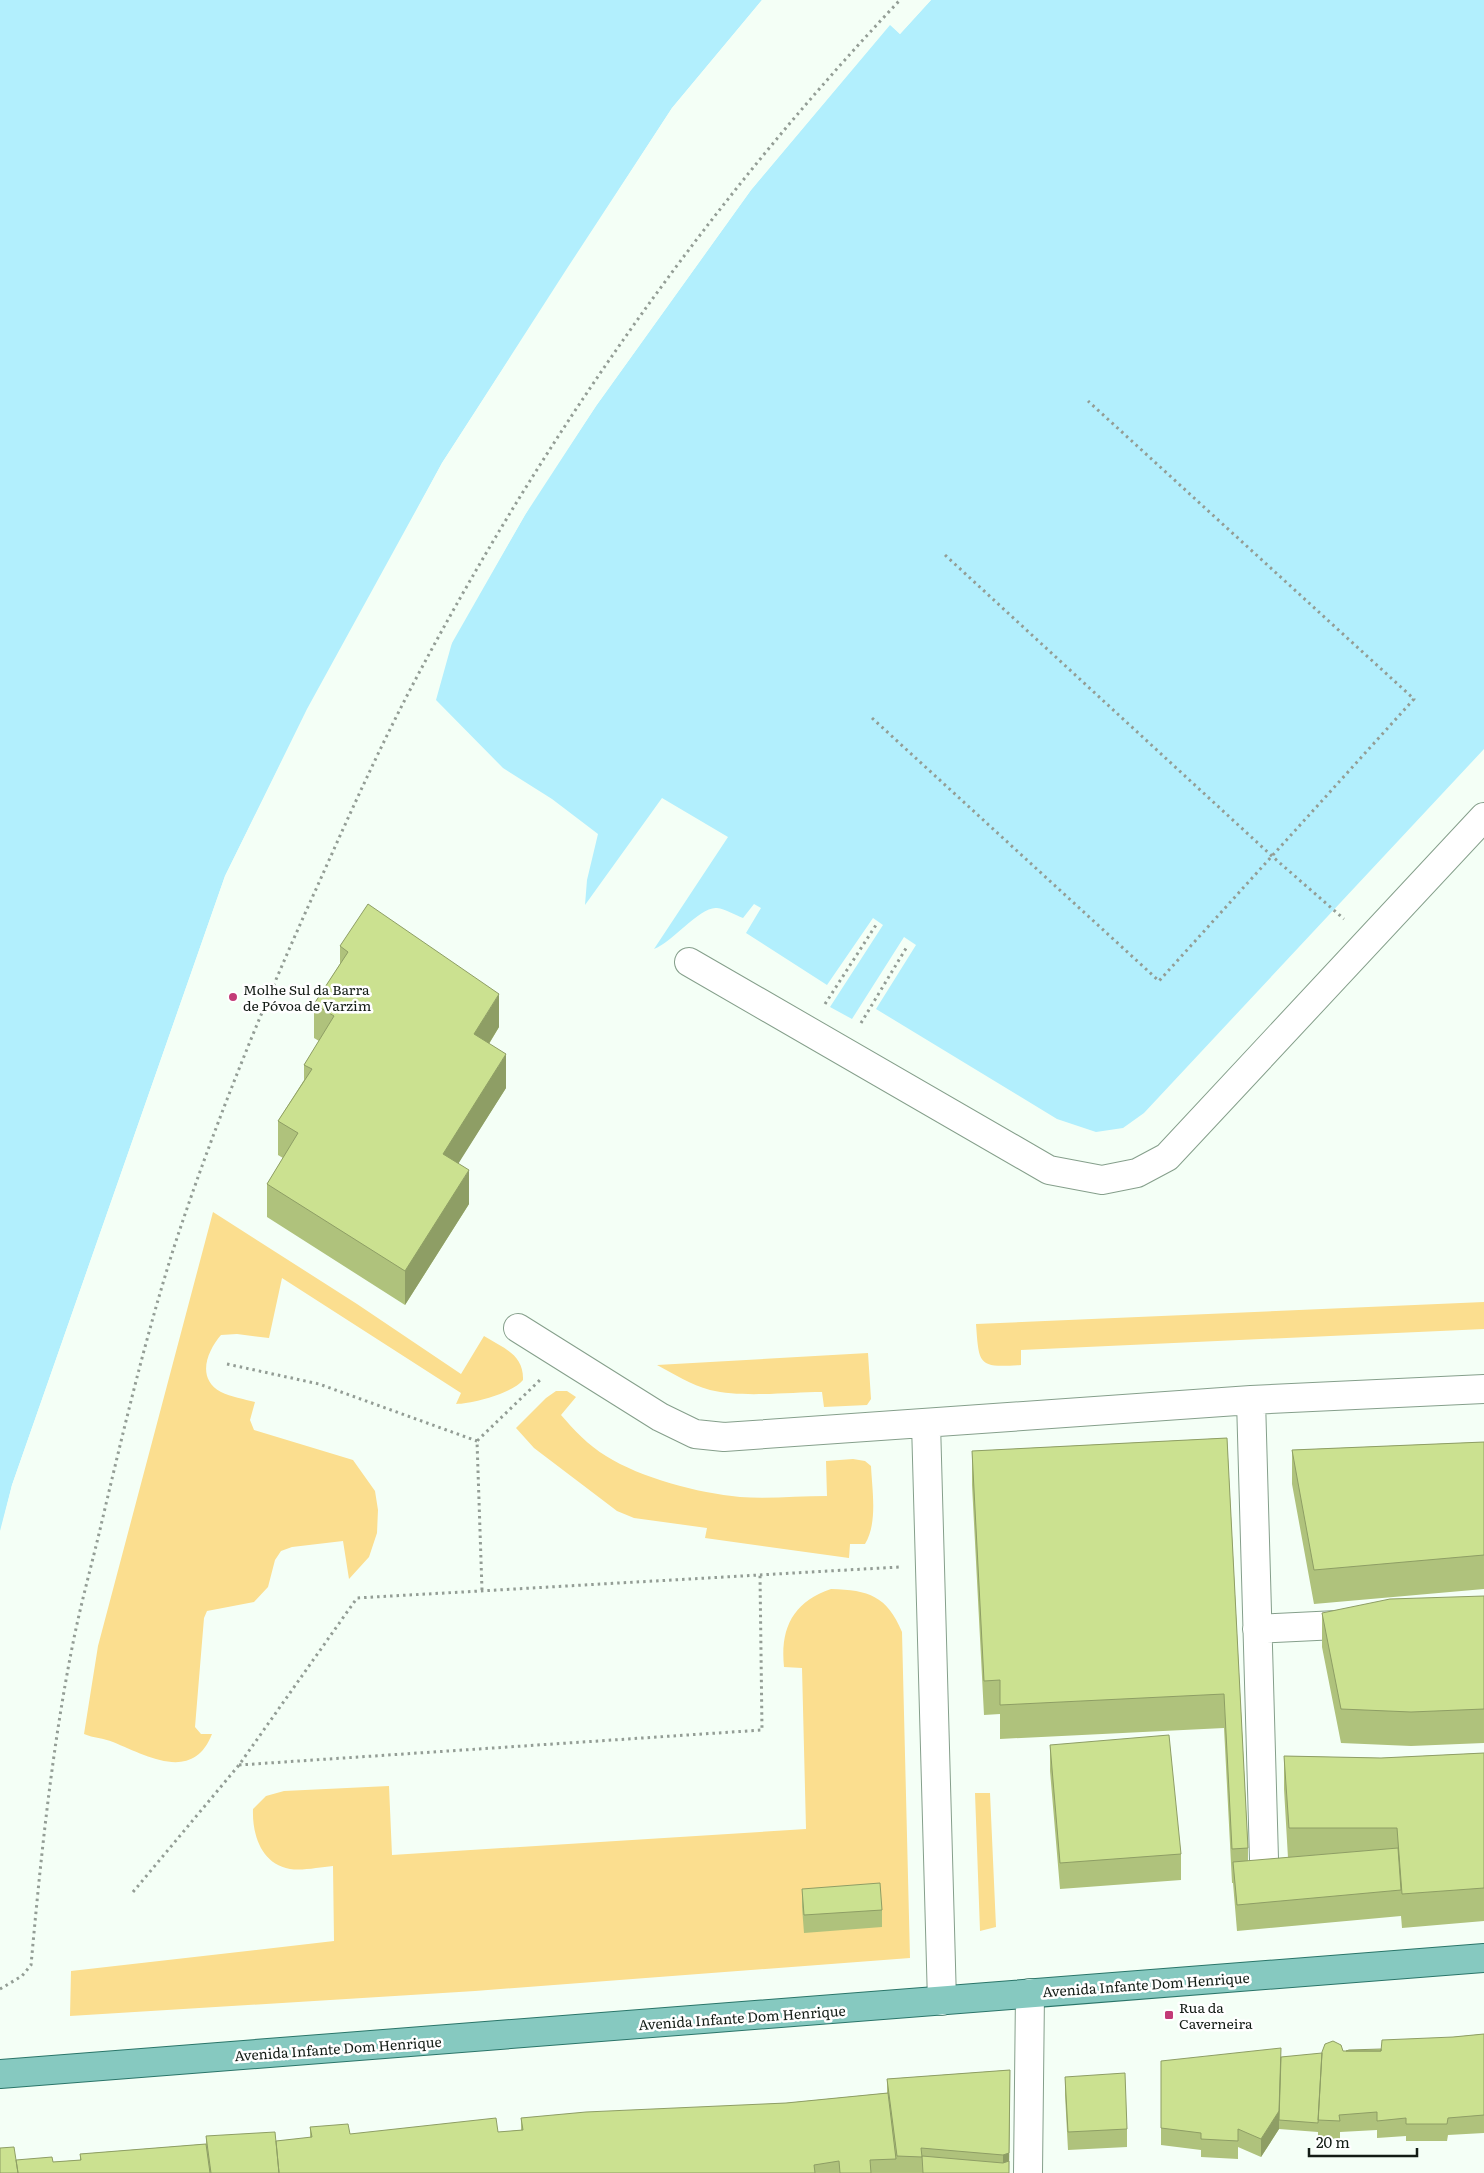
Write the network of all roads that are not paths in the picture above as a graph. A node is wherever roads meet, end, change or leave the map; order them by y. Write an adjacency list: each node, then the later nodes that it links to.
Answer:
1 (1484, 817): 2 (street)
2 (689, 962)
3 (518, 1328): 6 (street)
4 (1484, 1389): 5 (street)
5 (1250, 1400): 6 (street); 8 (street)
6 (926, 1423): 14 (street)
7 (1385, 1623): 8 (street)
8 (1257, 1629): 10 (street)
9 (1290, 1771): 10 (street)
10 (1261, 1772): 11 (street)
11 (1264, 1860)
12 (1484, 1958): 13 (main road, Avenida Infante Dom Henrique)
13 (1030, 1993): 14 (main road, Avenida Infante Dom Henrique); 16 (street)
14 (942, 2001): 15 (main road, Avenida Infante Dom Henrique)
15 (0, 2074)
16 (1028, 2173)

